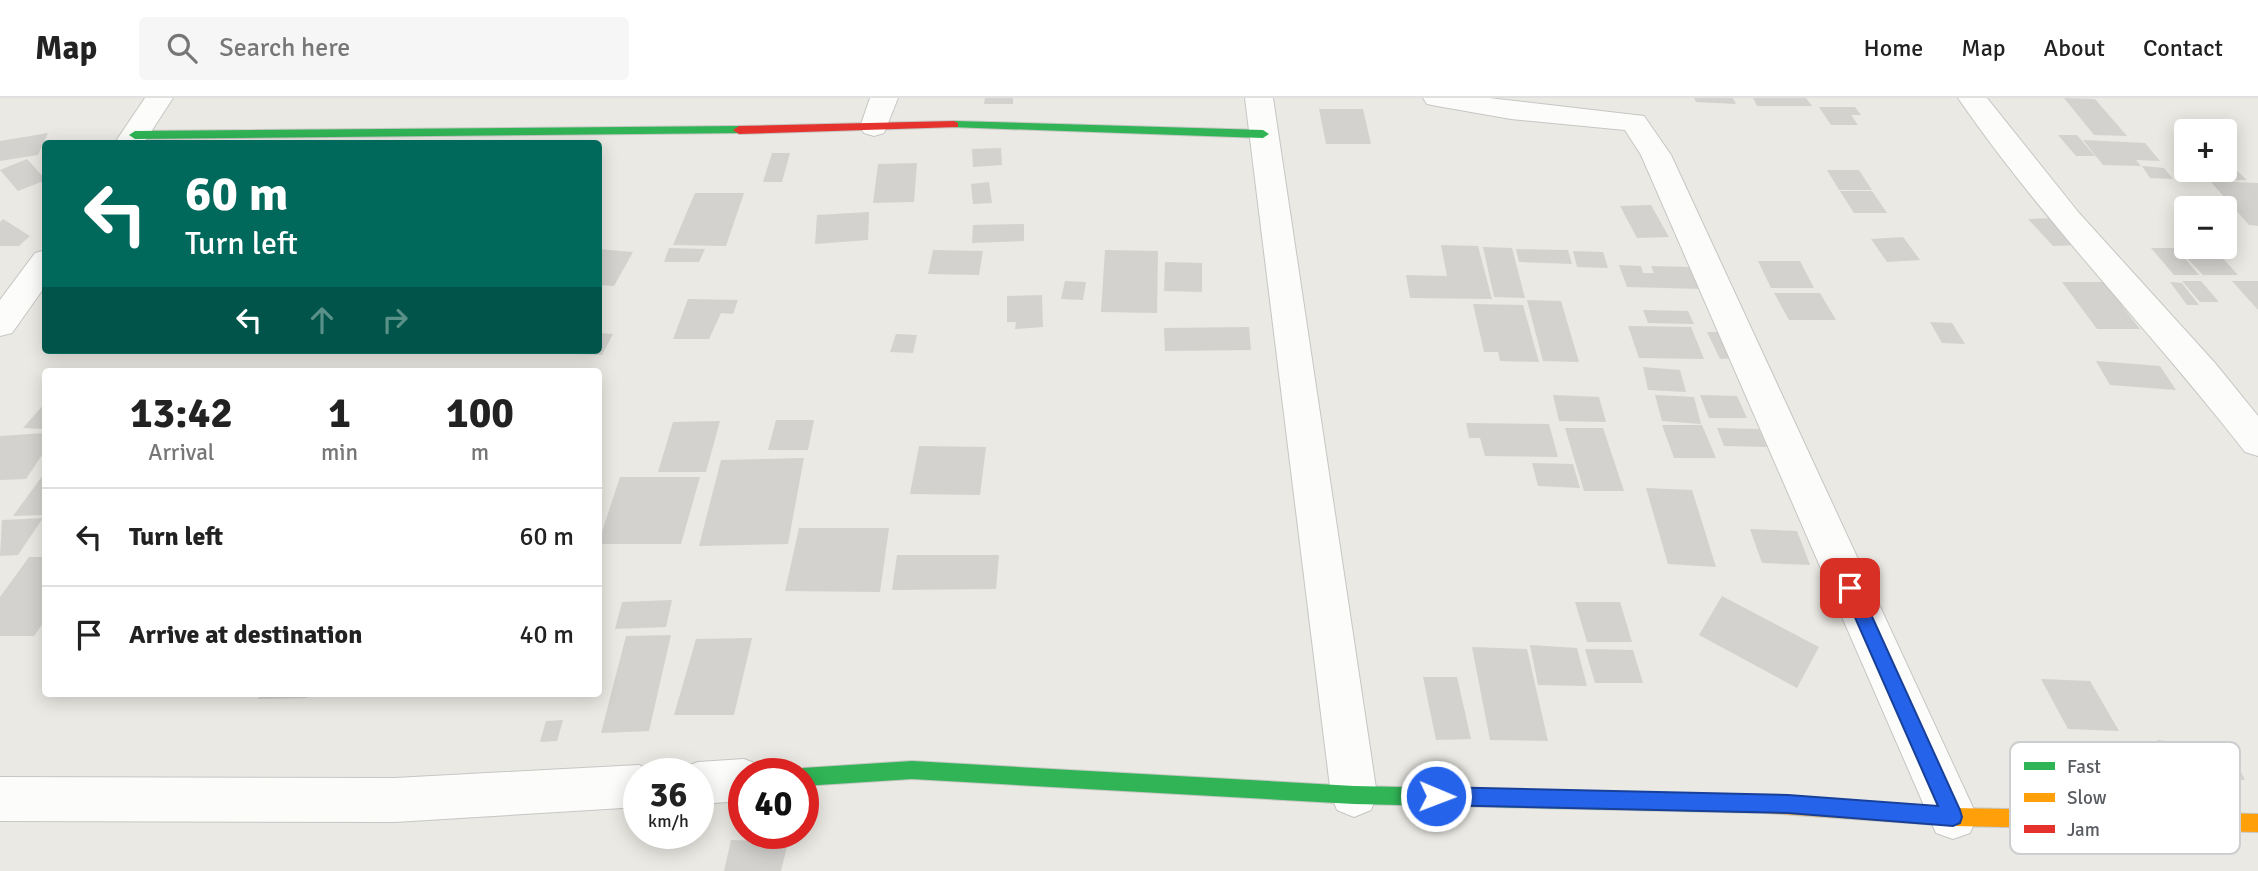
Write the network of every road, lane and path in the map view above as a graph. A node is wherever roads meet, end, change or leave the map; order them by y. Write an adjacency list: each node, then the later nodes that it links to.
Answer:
1 (159, 98): 7 (street)
2 (884, 98): 6 (street)
3 (1437, 98): 15 (street)
4 (1972, 98): 10 (street)
5 (1261, 116): 6 (street); 13 (street)
6 (874, 127): 7 (street)
7 (132, 139)
8 (42, 266): 9 (street)
9 (0, 325)
10 (2258, 442)
11 (819, 776): 13 (street)
12 (623, 787): 14 (street)
13 (1354, 795): 15 (street)
14 (0, 799)
15 (1953, 817): 16 (street)
16 (2010, 818)
17 (2240, 823): 18 (street)
18 (2258, 823)

